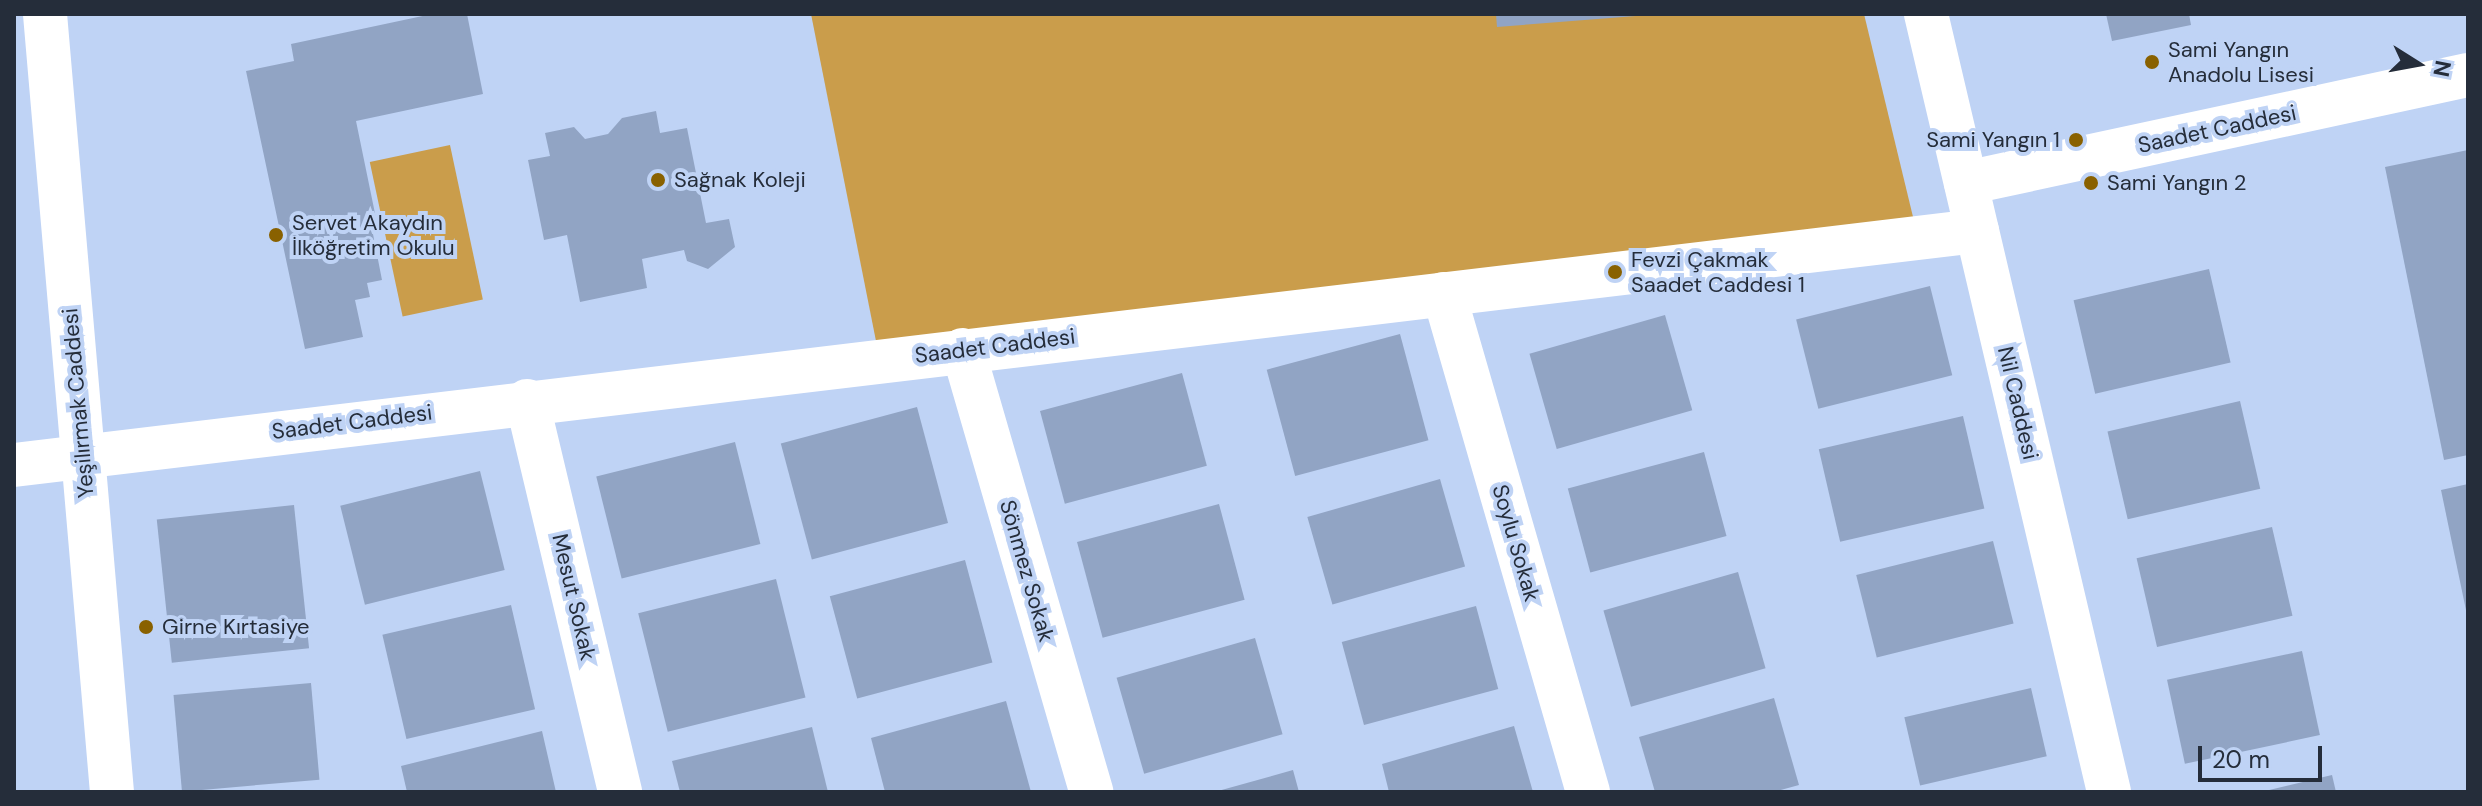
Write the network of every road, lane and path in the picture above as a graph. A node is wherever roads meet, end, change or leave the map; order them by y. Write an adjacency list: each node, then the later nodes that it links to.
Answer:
1 (45, 14): 9 (street, Yeşilırmak Caddesi)
2 (1926, 14): 4 (street, Nil Caddesi)
3 (2468, 75): 4 (street, Saadet Caddesi)
4 (1966, 183): 5 (street, Nil Caddesi)
5 (1977, 231): 6 (street, Saadet Caddesi); 15 (street, Nil Caddesi)
6 (1444, 294): 7 (street, Saadet Caddesi); 14 (street, Soylu Sokak)
7 (963, 350): 8 (street, Saadet Caddesi); 13 (street, Sönmez Sokak)
8 (527, 401): 9 (street, Saadet Caddesi); 12 (street, Mesut Sokak)
9 (83, 454): 10 (street, Saadet Caddesi); 11 (street, Yeşilırmak Caddesi)
10 (14, 465)
11 (112, 792)
12 (620, 792)
13 (1091, 792)
14 (1588, 792)
15 (2109, 792)

